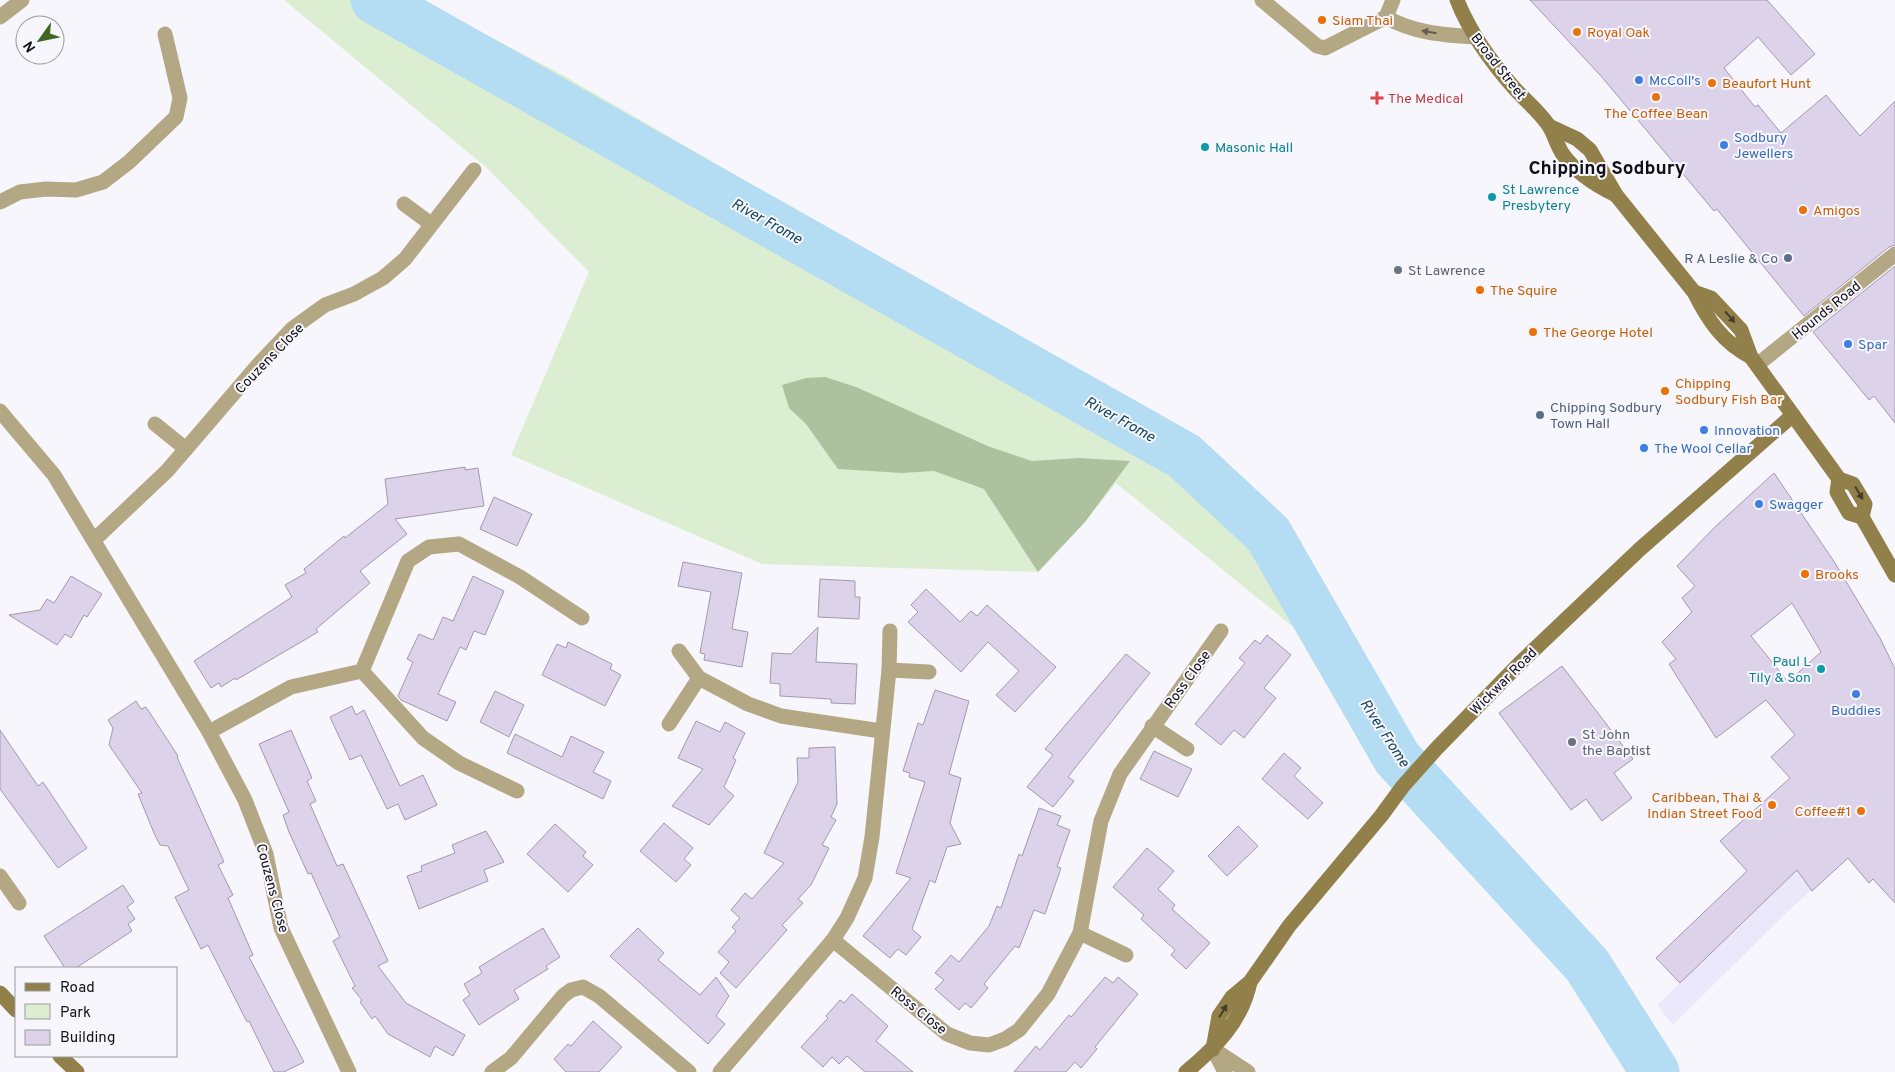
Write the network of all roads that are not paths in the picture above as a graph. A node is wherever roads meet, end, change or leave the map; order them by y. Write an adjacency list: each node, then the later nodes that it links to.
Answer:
1 (22, 0): 6 (street)
2 (1262, 0): 5 (street)
3 (1393, 0): 5 (street)
4 (1457, 0): 8 (main road, Broad Street)
5 (1386, 16): 8 (street, one-way to 5)
6 (0, 17)
7 (165, 34): 12 (street)
8 (1475, 38): 9 (main road, Broad Street)
9 (1549, 126): 11 (main road, Broad Street); 11 (main road, Broad Street)
10 (474, 170): 14 (street, Couzens Close)
11 (1616, 195): 16 (main road, Broad Street)
12 (0, 202)
13 (404, 204): 14 (street)
14 (431, 224): 20 (street, Couzens Close)
15 (1895, 254): 16 (street, Hounds Road)
16 (1754, 361): 18 (main road, Broad Street)
17 (0, 411): 21 (street, Couzens Close)
18 (1793, 415): 22 (main road, Broad Street); 44 (main road, Wickwar Road)
19 (155, 424): 20 (street)
20 (186, 449): 21 (street, Couzens Close)
21 (94, 540): 34 (street, Couzens Close)
22 (1895, 575)
23 (582, 618): 28 (street)
24 (890, 631): 27 (street)
25 (1221, 631): 32 (street, Ross Close)
26 (679, 651): 30 (street)
27 (889, 670): 29 (street); 33 (street)
28 (362, 671): 34 (street); 36 (street)
29 (929, 672)
30 (699, 678): 31 (street); 33 (street)
31 (668, 724)
32 (1152, 726): 35 (street); 39 (street, Ross Close)
33 (881, 731): 40 (street)
34 (209, 732): 47 (street, Couzens Close)
35 (1187, 749)
36 (517, 791)
37 (0, 876): 38 (street)
38 (19, 903)
39 (1080, 933): 40 (street, Ross Close); 41 (street)
40 (834, 940): 50 (street)
41 (1126, 955)
42 (0, 993): 43 (main road)
43 (15, 1009)
44 (1213, 1049): 51 (main road, Wickwar Road); 52 (street); 53 (street)
45 (61, 1057): 46 (main road)
46 (77, 1072)
47 (349, 1072)
48 (492, 1072): 49 (street)
49 (689, 1072)
50 (720, 1072)
51 (1186, 1072)
52 (1225, 1072)
53 (1248, 1072)

